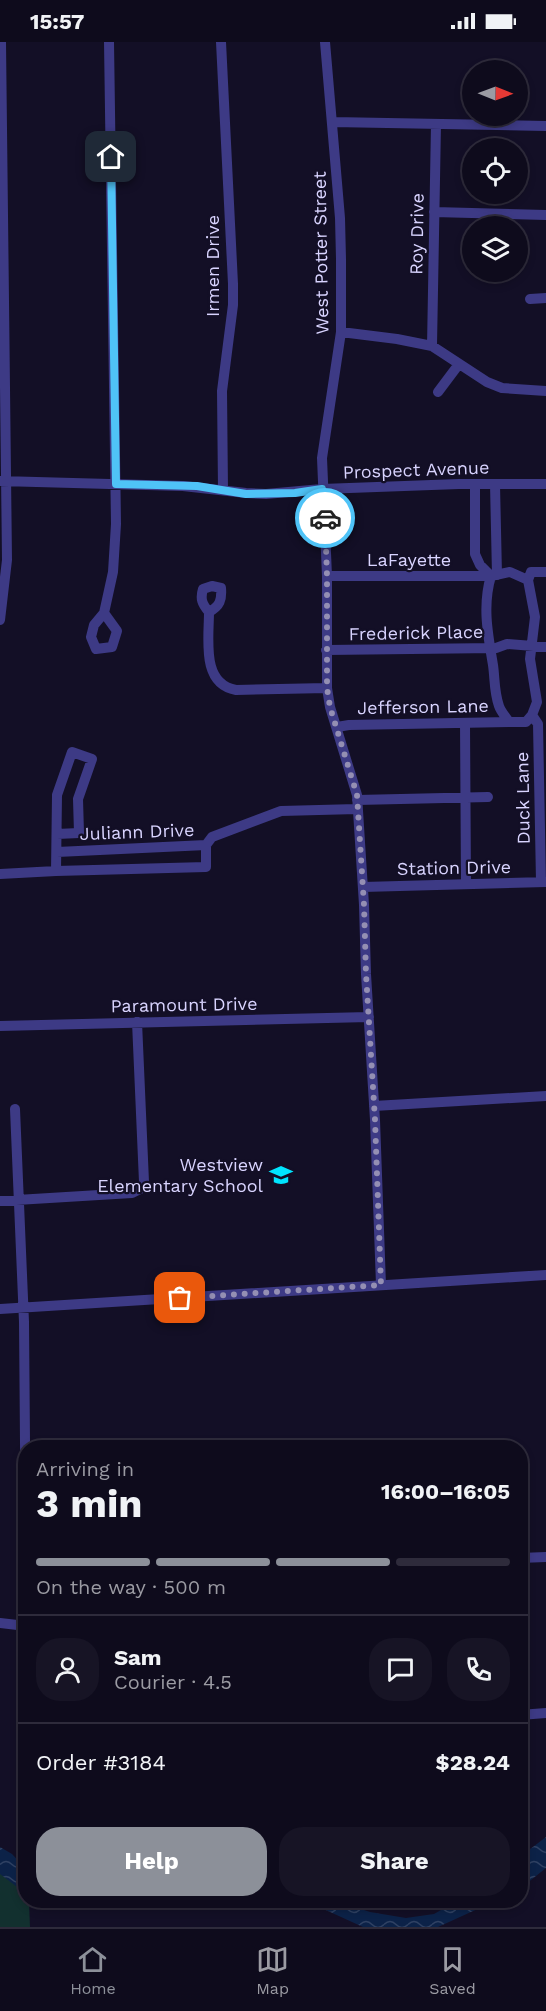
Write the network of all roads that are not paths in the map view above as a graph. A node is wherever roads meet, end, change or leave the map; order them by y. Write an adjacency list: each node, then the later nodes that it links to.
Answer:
1 (1, 42): 17 (street)
2 (109, 42): 18 (street)
3 (221, 42): 23 (street, Irmen Drive)
4 (325, 42): 5 (street, West Potter Street)
5 (333, 122): 6 (street); 12 (street, West Potter Street)
6 (436, 124): 7 (street); 8 (street, Roy Drive)
7 (546, 126)
8 (434, 212): 9 (street); 13 (street, Roy Drive)
9 (546, 215)
10 (546, 298): 11 (street)
11 (530, 299)
12 (341, 332): 13 (street); 22 (street, West Potter Street)
13 (432, 346): 14 (street)
14 (459, 364): 15 (street); 16 (street)
15 (546, 391)
16 (438, 392)
17 (4, 481): 18 (street, Prospect Avenue); 26 (street)
18 (116, 484): 23 (street, Prospect Avenue); 30 (street)
19 (475, 484): 20 (street, Prospect Avenue); 22 (street, Prospect Avenue); 25 (street)
20 (495, 484): 21 (street, Prospect Avenue); 25 (street)
21 (546, 484)
22 (322, 489): 23 (street, Prospect Avenue); 27 (street, West Potter Street)
23 (223, 490)
24 (546, 572): 28 (street)
25 (494, 575): 27 (street, LaFayette); 28 (street, LaFayette); 32 (street)
26 (3, 576): 31 (street)
27 (327, 576): 35 (street, West Potter Street)
28 (528, 580): 34 (street, Duck Lane)
29 (209, 612): 36 (street)
30 (104, 613)
31 (0, 620)
32 (490, 647): 34 (street, Frederick Place); 35 (street, Frederick Place); 38 (street)
33 (546, 647): 34 (street, Frederick Place)
34 (531, 648): 37 (street, Duck Lane)
35 (326, 650): 36 (street, West Potter Street)
36 (327, 688): 40 (street, West Potter Street)
37 (539, 721): 38 (street, Jefferson Lane); 42 (street, Duck Lane)
38 (509, 722): 39 (street, Jefferson Lane)
39 (465, 723): 40 (street, Jefferson Lane); 43 (street)
40 (337, 727): 44 (street, West Potter Street)
41 (488, 797): 43 (street, Juliann Drive)
42 (542, 797): 50 (street, Duck Lane)
43 (465, 798): 44 (street, Juliann Drive); 51 (street)
44 (357, 805): 46 (street, Juliann Drive); 52 (street, West Potter Street)
45 (57, 834): 45 (street); 47 (street)
46 (206, 845): 47 (street, Juliann Drive); 48 (street)
47 (57, 852): 48 (street, Juliann Drive)
48 (56, 871): 49 (street)
49 (0, 874)
50 (543, 882): 51 (street, Station Drive)
51 (466, 884): 52 (street, Station Drive)
52 (363, 887): 53 (street, West Potter Street)
53 (369, 1017): 54 (street, Paramount Drive); 57 (street, West Potter Street)
54 (137, 1022): 55 (street, Paramount Drive); 59 (street)
55 (0, 1026)
56 (546, 1096): 57 (street)
57 (374, 1106): 62 (street, West Potter Street)
58 (15, 1109): 59 (street)
59 (19, 1200): 60 (street); 63 (street)
60 (0, 1202)
61 (546, 1275): 62 (street)
62 (381, 1285): 63 (street)
63 (24, 1308): 64 (street); 65 (street)
64 (0, 1309)
65 (25, 1440)
66 (546, 1557): 67 (street)
67 (528, 1558)
68 (0, 1623): 69 (street)
69 (18, 1625)
70 (546, 1713): 71 (street)
71 (528, 1714)

